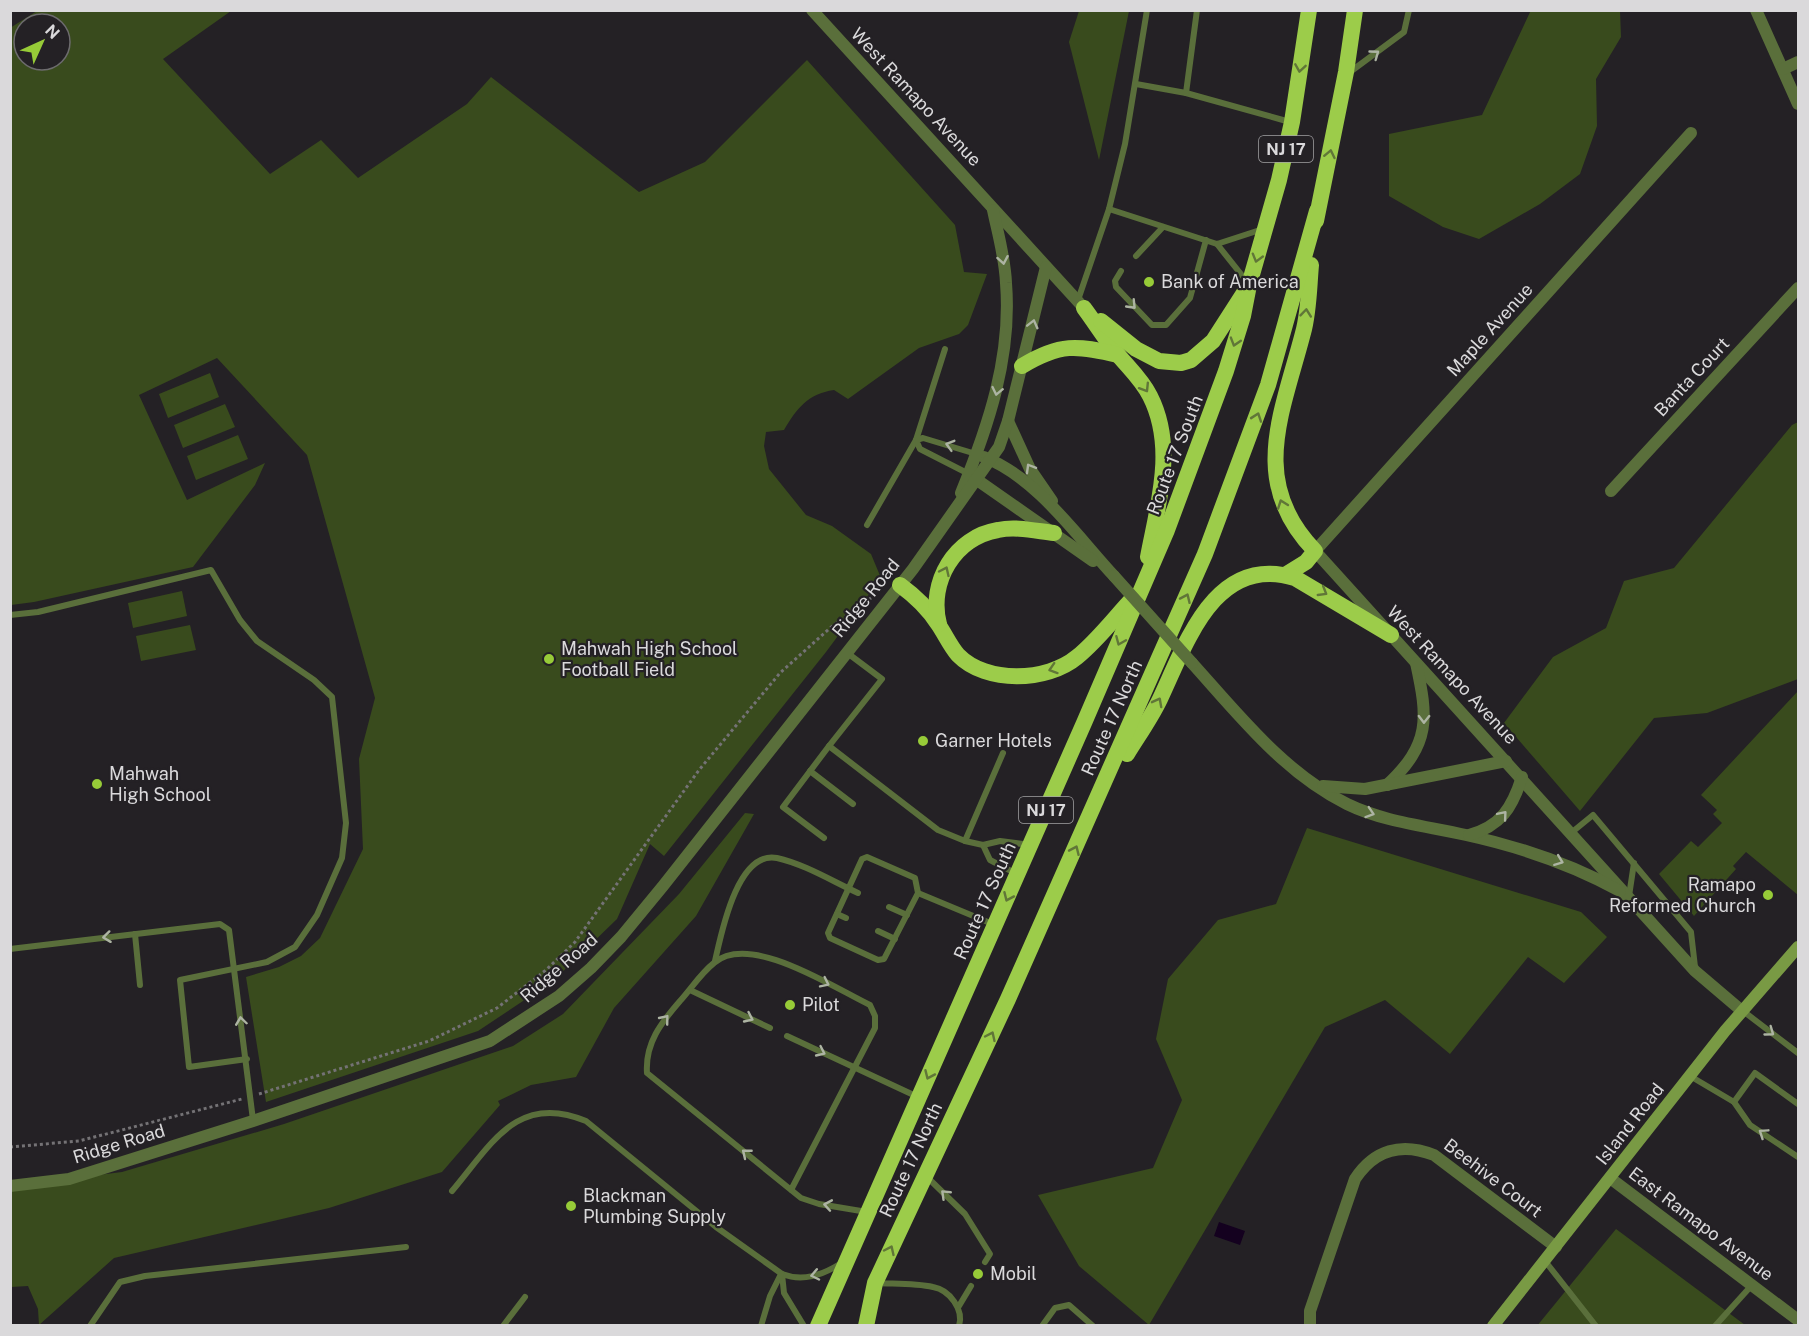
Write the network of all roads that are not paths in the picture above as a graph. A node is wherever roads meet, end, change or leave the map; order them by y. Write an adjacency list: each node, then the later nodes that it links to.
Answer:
1 (812, 10): 16 (street, West Ramapo Avenue)
2 (1147, 10): 11 (lane)
3 (1197, 10): 12 (lane)
4 (1309, 10): 14 (highway, NJ 17, one-way to 14)
5 (1355, 10): 10 (highway, NJ 17)
6 (1409, 10): 10 (lane, one-way to 6)
7 (1756, 10): 9 (street)
8 (1798, 62): 9 (street)
9 (1783, 69): 13 (street)
10 (1345, 76): 18 (highway, NJ 17, one-way to 10)
11 (1136, 84): 12 (lane); 17 (lane)
12 (1186, 93): 14 (lane)
13 (1798, 104)
14 (1292, 123): 20 (highway, NJ 17)
15 (1691, 133): 41 (street, Maple Avenue)
16 (993, 208): 24 (street, West Ramapo Avenue); 34 (street, one-way to 34)
17 (1109, 209): 19 (lane); 28 (lane)
18 (1317, 211): 41 (highway, one-way to 18); 59 (highway, Route 17 North / NJ 17, one-way to 18)
19 (1163, 226): 21 (lane); 23 (lane)
20 (1265, 229): 22 (lane); 26 (highway, NJ 17, one-way to 26)
21 (1206, 240): 22 (lane); 25 (lane, one-way to 21)
22 (1217, 244): 26 (lane)
23 (1136, 256)
24 (1046, 267): 28 (street, West Ramapo Avenue); 31 (street, one-way to 24)
25 (1121, 272)
26 (1250, 285): 28 (highway); 45 (highway, Route 17 South / NJ 17, one-way to 45)
27 (1798, 288): 37 (street, Banta Court)
28 (1081, 304): 30 (highway)
29 (945, 349): 33 (lane)
30 (1118, 355): 31 (highway); 45 (highway, one-way to 45)
31 (1022, 366): 32 (street)
32 (1008, 421): 35 (street); 40 (street, one-way to 32)
33 (916, 440): 34 (lane, one-way to 33); 36 (lane); 38 (lane)
34 (977, 454): 35 (street); 36 (street)
35 (990, 460): 36 (street); 40 (street)
36 (973, 477): 39 (street); 44 (street, Ridge Road)
37 (1611, 491)
38 (867, 525)
39 (1054, 533): 43 (street); 47 (highway, one-way to 39)
40 (1075, 534): 43 (street)
41 (1315, 551): 42 (highway); 48 (street, West Ramapo Avenue)
42 (1285, 575): 48 (highway, one-way to 48); 59 (highway, one-way to 42)
43 (1113, 576): 57 (street, bridge)
44 (900, 585): 47 (highway); 49 (street, Ridge Road)
45 (1142, 588): 47 (highway, one-way to 47); 65 (highway, Route 17 South / NJ 17, one-way to 65)
46 (10, 615): 83 (lane)
47 (940, 627)
48 (1391, 635): 50 (street, West Ramapo Avenue)
49 (846, 651): 51 (lane); 97 (street, Ridge Road)
50 (1416, 662): 53 (street, West Ramapo Avenue); 56 (street, one-way to 56)
51 (829, 746): 54 (lane); 63 (lane)
52 (1003, 753): 63 (lane)
53 (1506, 761): 55 (street); 56 (street, West Ramapo Avenue)
54 (810, 771): 58 (lane); 62 (lane)
55 (1522, 777): 60 (street); 61 (street, one-way to 55)
56 (1387, 785): 57 (street, West Ramapo Avenue)
57 (1318, 786): 61 (street, one-way to 61)
58 (853, 804)
59 (1095, 806): 99 (highway, Route 17 North / NJ 17, one-way to 59)
60 (1571, 832): 66 (lane); 71 (street)
61 (1467, 835): 71 (street, one-way to 71)
62 (824, 838)
63 (965, 842): 64 (lane)
64 (983, 845): 65 (lane); 67 (lane)
65 (1030, 845): 67 (highway, Route 17 South / NJ 17)
66 (1634, 863): 71 (lane); 84 (lane)
67 (1018, 874): 76 (highway, Route 17 South / NJ 17, one-way to 76)
68 (848, 889): 69 (lane); 70 (lane); 73 (lane); 82 (lane)
69 (858, 893)
70 (918, 893): 74 (lane); 76 (lane)
71 (1629, 896): 84 (street)
72 (889, 907): 74 (lane)
73 (837, 914): 75 (lane); 79 (lane)
74 (907, 915): 79 (lane)
75 (846, 918)
76 (995, 925): 94 (highway, Route 17 South / NJ 17, one-way to 94)
77 (878, 931): 79 (lane)
78 (135, 934): 81 (lane, one-way to 81); 83 (lane); 85 (lane)
79 (895, 939)
80 (1798, 947): 87 (main road, Island Road)
81 (10, 949)
82 (715, 962): 86 (lane); 92 (lane, one-way to 92)
83 (234, 969): 91 (lane, one-way to 83); 91 (lane)
84 (1695, 971): 87 (street)
85 (140, 985)
86 (690, 990): 88 (lane, one-way to 88); 102 (lane, one-way to 86)
87 (1742, 1011): 90 (lane, one-way to 90); 93 (main road, Island Road)
88 (770, 1028)
89 (787, 1036): 92 (lane, one-way to 92)
90 (1798, 1053)
91 (247, 1059): 97 (lane)
92 (855, 1068): 94 (lane); 102 (lane)
93 (1690, 1076): 95 (lane); 100 (main road, Island Road)
94 (919, 1097): 104 (highway, Route 17 South / NJ 17)
95 (1734, 1102): 96 (lane); 98 (lane, one-way to 95)
96 (1798, 1104)
97 (253, 1121): 101 (street, Ridge Road)
98 (1798, 1157)
99 (925, 1174): 109 (lane, one-way to 99); 111 (highway, Route 17 North / NJ 17, one-way to 99)
100 (1610, 1178): 106 (main road, Island Road); 112 (street, East Ramapo Avenue)
101 (10, 1186)
102 (791, 1190): 104 (lane, one-way to 102)
103 (452, 1191): 110 (lane)
104 (868, 1212): 107 (highway, Route 17 South / NJ 17)
105 (406, 1247): 118 (lane)
106 (1556, 1247): 108 (main road, Island Road); 126 (street, Beehive Court)
107 (846, 1261): 110 (lane, one-way to 110); 122 (highway, Route 17 South / NJ 17)
108 (1545, 1261): 127 (main road, Island Road); 128 (lane)
109 (985, 1262)
110 (782, 1274): 120 (lane); 121 (lane)
111 (875, 1283): 115 (lane); 117 (highway, Route 17 North / NJ 17)
112 (1753, 1285): 116 (street, East Ramapo Avenue); 129 (lane)
113 (970, 1286): 115 (lane)
114 (525, 1297): 119 (lane)
115 (959, 1306): 123 (lane)
116 (1798, 1320)
117 (869, 1324)
118 (90, 1326)
119 (503, 1326)
120 (761, 1326)
121 (804, 1326)
122 (818, 1326)
123 (959, 1326)
124 (1042, 1326): 125 (lane)
125 (1093, 1326)
126 (1310, 1326)
127 (1493, 1326)
128 (1596, 1326)
129 (1715, 1326)

